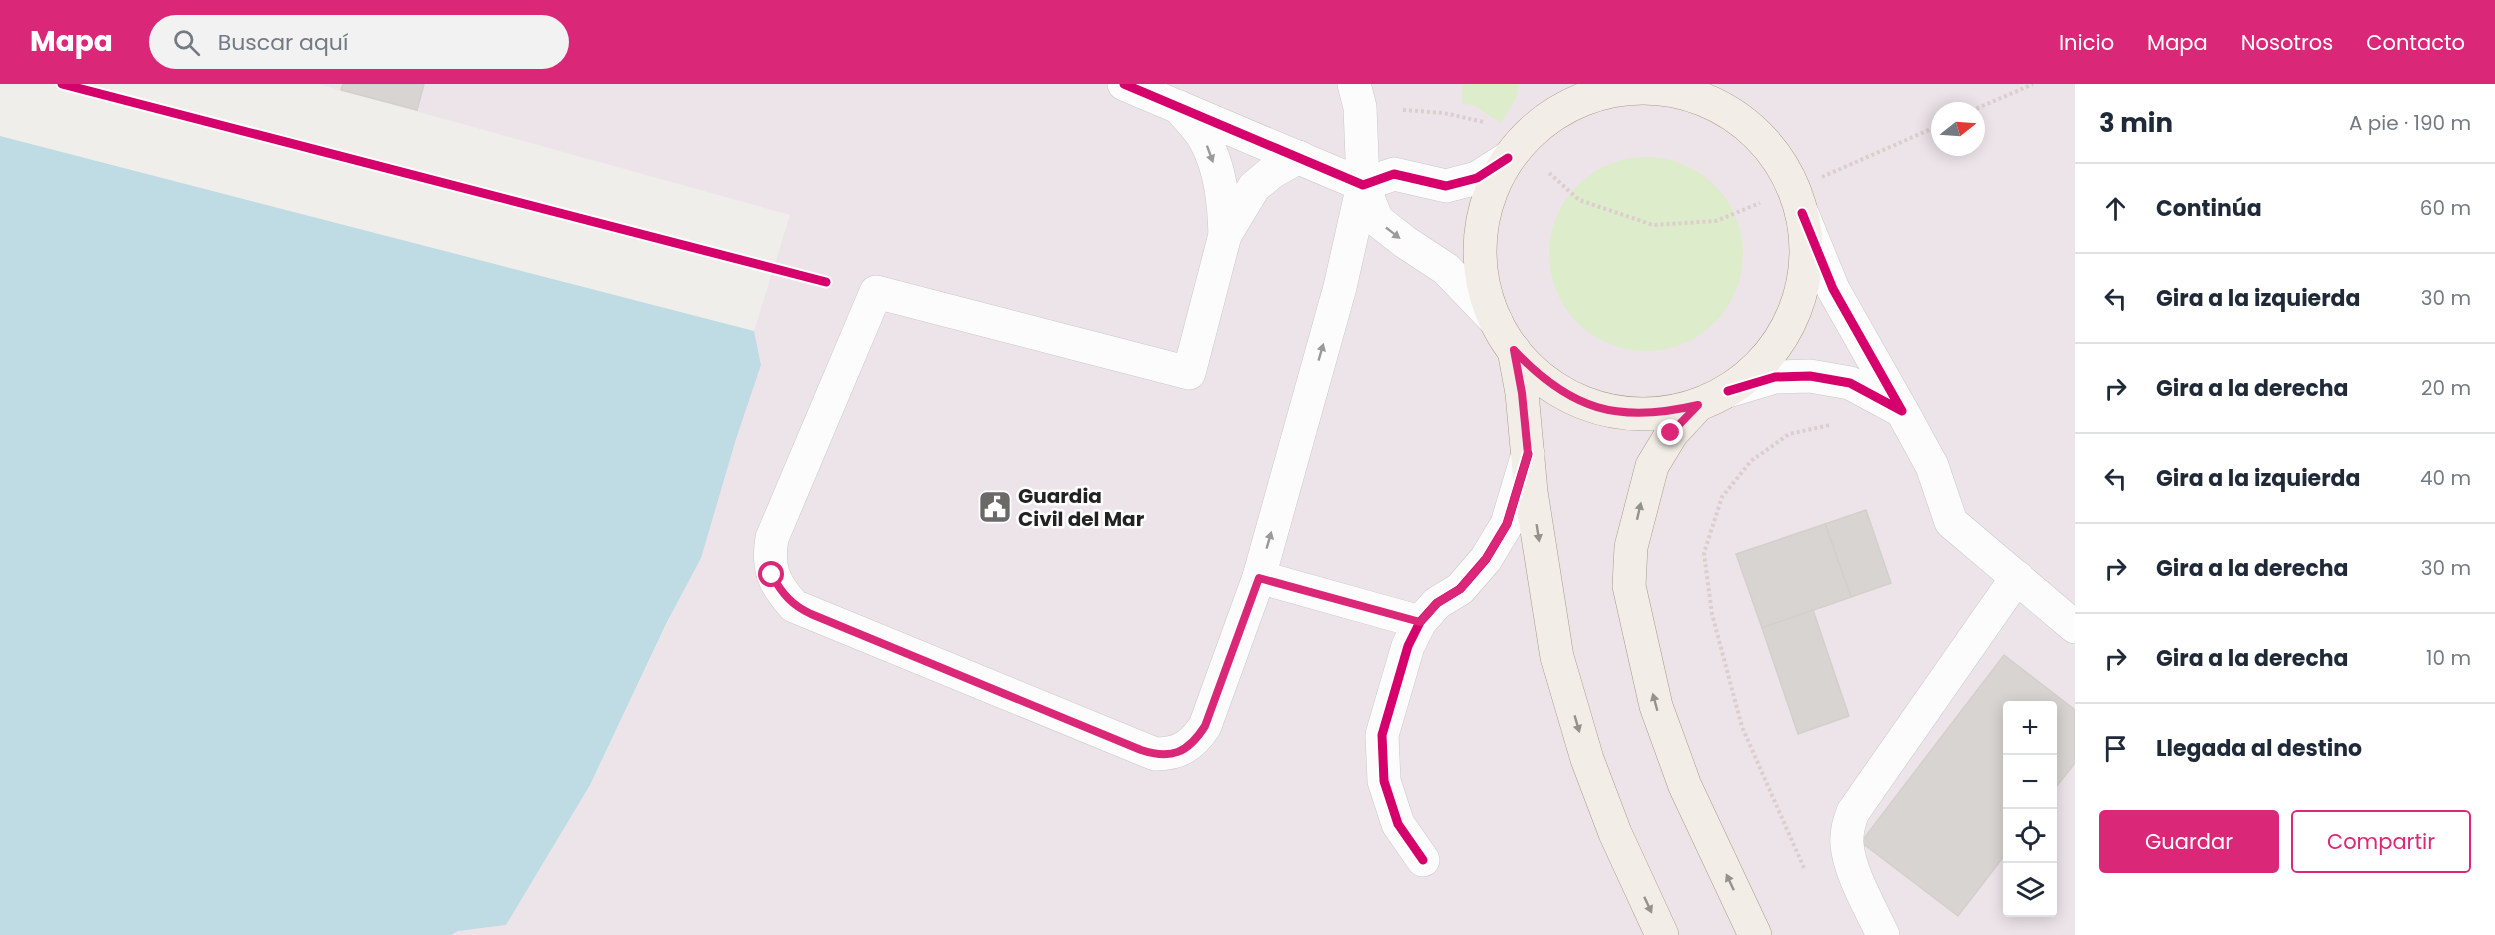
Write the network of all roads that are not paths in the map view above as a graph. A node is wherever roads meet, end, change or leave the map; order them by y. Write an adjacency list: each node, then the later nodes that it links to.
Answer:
1 (1124, 84): 5 (street)
2 (1559, 84): 6 (main road)
3 (1718, 84): 7 (main road)
4 (1357, 95): 10 (street)
5 (1177, 106): 9 (street); 12 (street, one-way to 12)
6 (1546, 119): 7 (main road); 8 (main road)
7 (1749, 127): 11 (main road)
8 (1513, 152): 10 (street); 13 (main road)
9 (1299, 157): 10 (street); 12 (street)
10 (1363, 185): 13 (street, one-way to 13); 20 (street, one-way to 10)
11 (1798, 201): 15 (main road); 17 (street)
12 (1225, 235): 20 (street)
13 (1496, 321): 14 (main road)
14 (1514, 350): 16 (main road); 18 (main road)
15 (1728, 391): 16 (main road); 17 (street)
16 (1698, 405): 25 (main road, one-way to 16)
17 (1902, 411): 19 (street)
18 (1528, 454): 21 (street); 24 (main road, one-way to 24)
19 (2017, 577): 22 (street); 26 (street)
20 (1259, 578): 21 (street)
21 (1420, 622): 23 (street)
22 (2075, 627)
23 (1424, 860)
24 (1662, 935)
25 (1755, 935)
26 (1883, 935)

